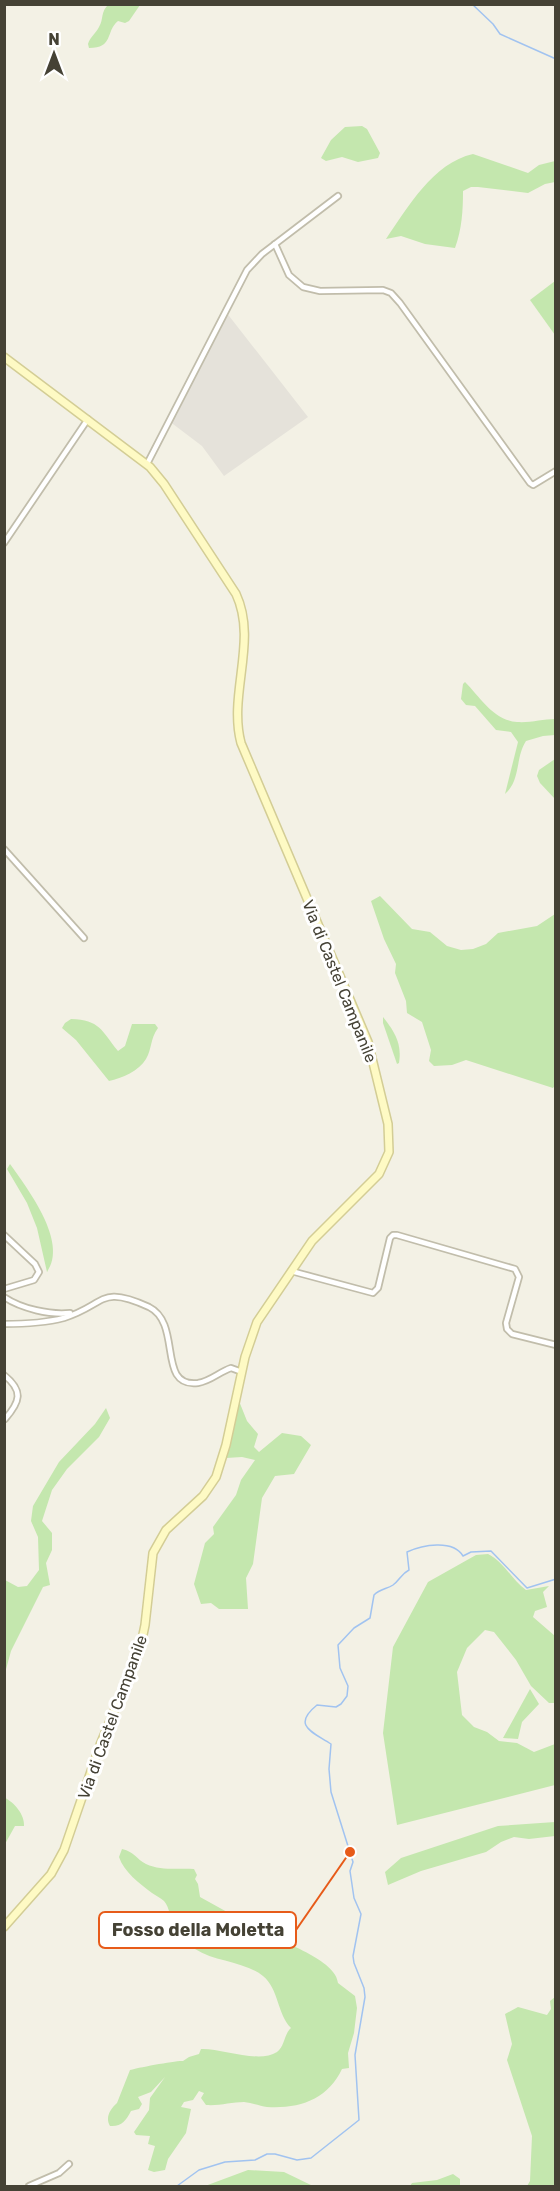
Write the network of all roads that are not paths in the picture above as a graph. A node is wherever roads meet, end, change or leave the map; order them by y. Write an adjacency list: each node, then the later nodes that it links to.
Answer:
1 (338, 196): 2 (street)
2 (275, 244): 5 (street); 6 (street)
3 (4, 357): 4 (street, Via di Castel Campanile)
4 (88, 419): 5 (street, Via di Castel Campanile); 7 (street)
5 (147, 464): 11 (street, Via di Castel Campanile)
6 (555, 471)
7 (4, 543)
8 (4, 849): 9 (street)
9 (84, 938)
10 (4, 1235): 12 (street)
11 (291, 1271): 16 (street); 17 (street, Via di Castel Campanile)
12 (4, 1289)
13 (4, 1297): 14 (street)
14 (76, 1313): 15 (street); 17 (street)
15 (4, 1323)
16 (555, 1345)
17 (242, 1372): 20 (street, Via di Castel Campanile)
18 (4, 1375): 19 (street)
19 (4, 1419)
20 (4, 1928)
21 (69, 2164): 22 (street)
22 (29, 2187)

